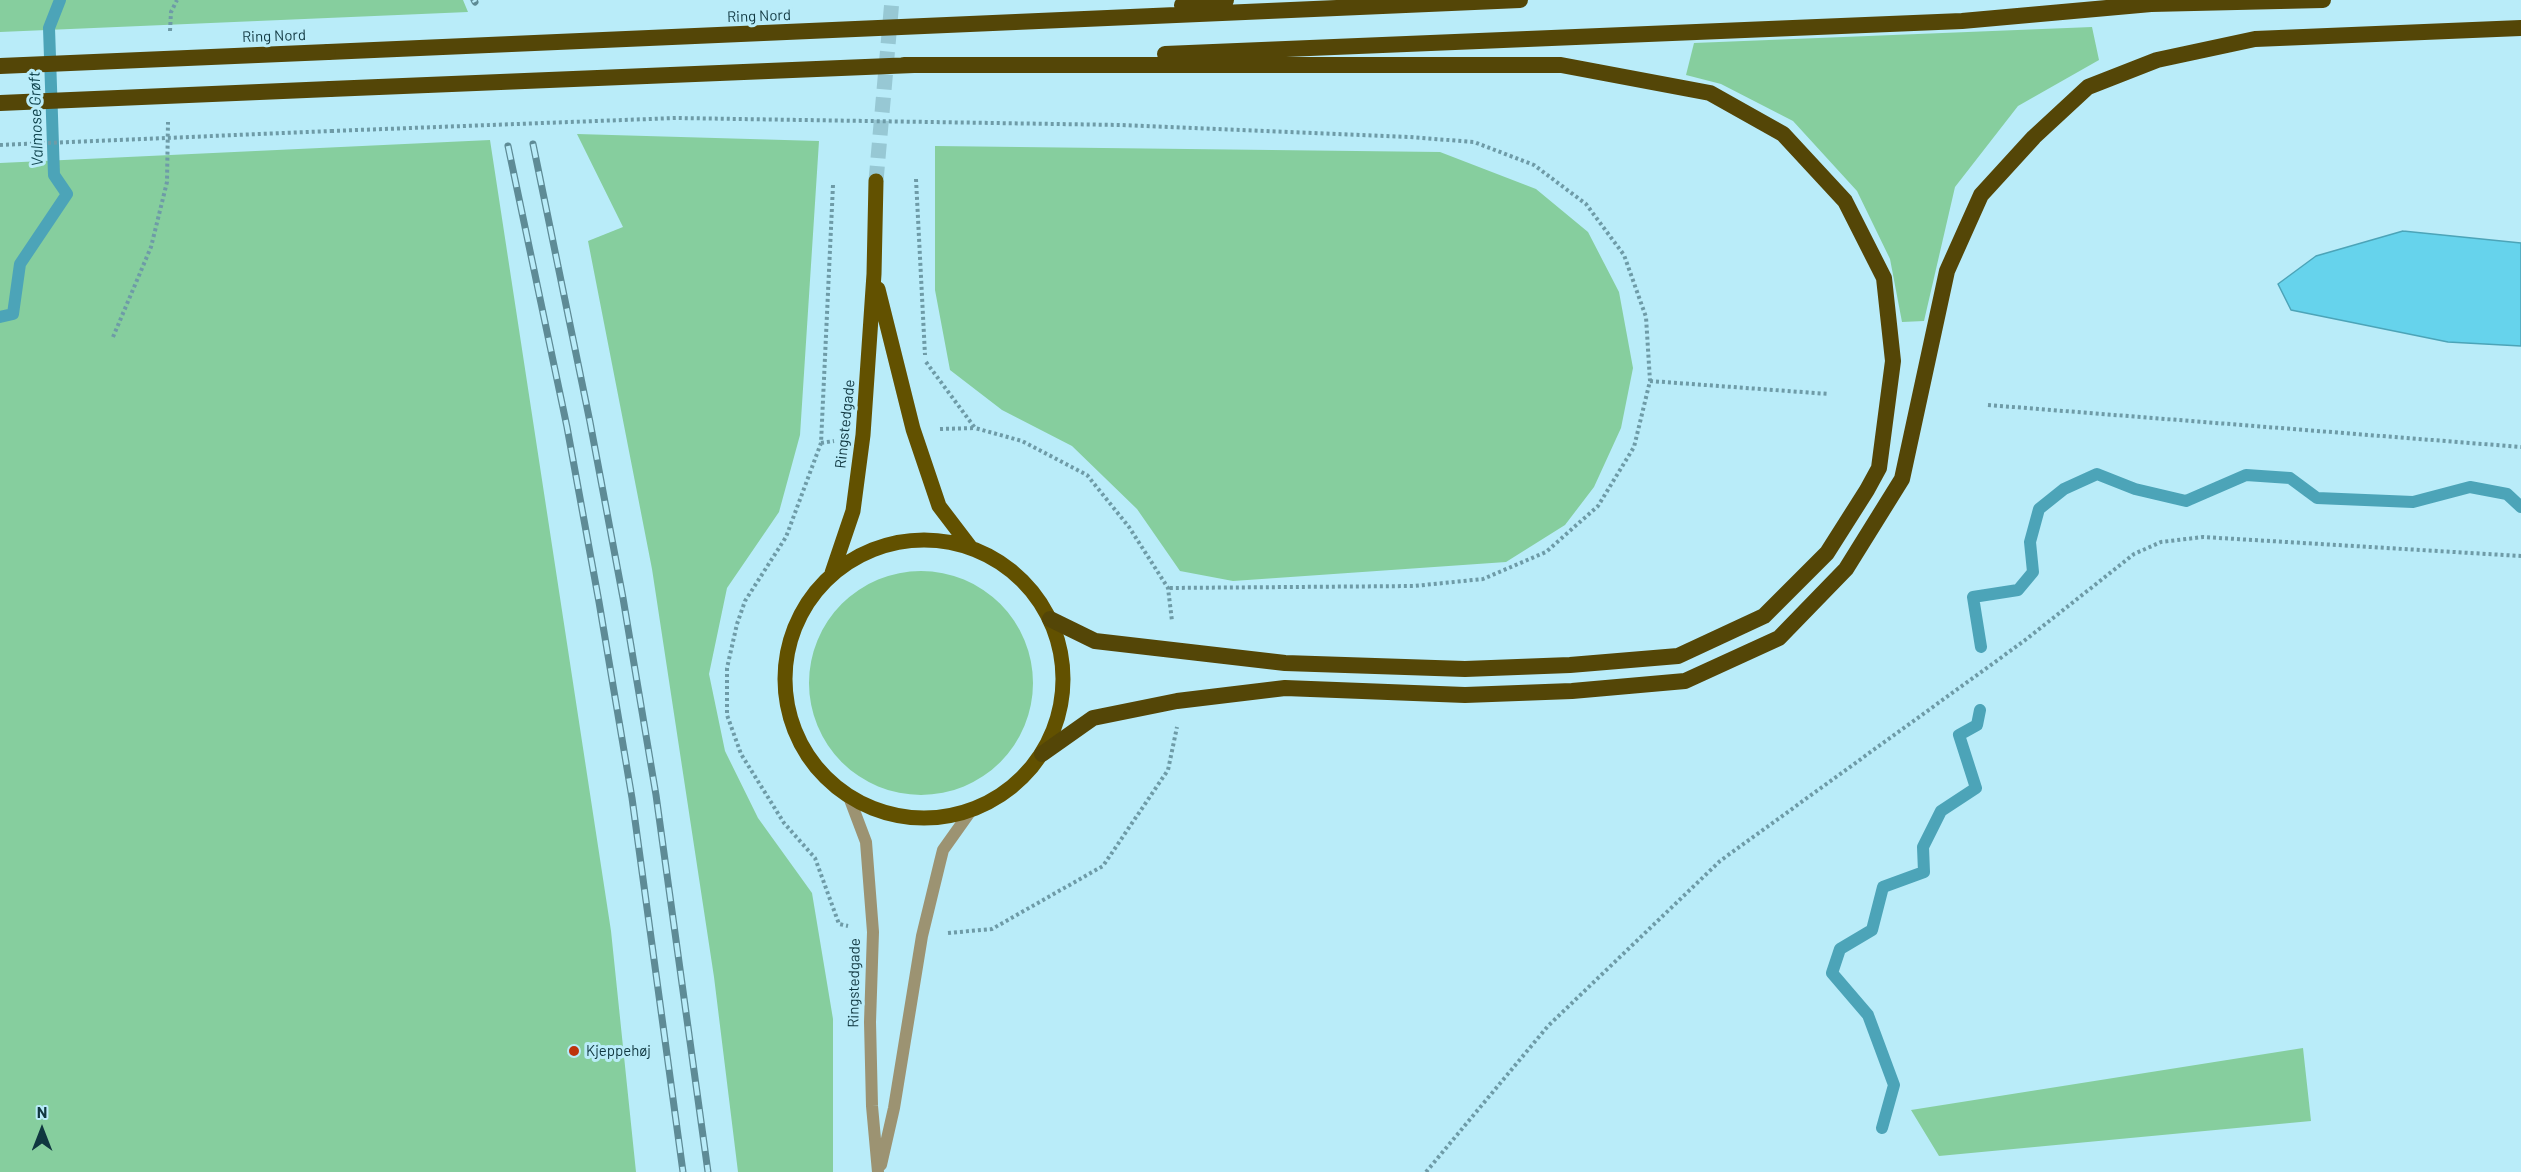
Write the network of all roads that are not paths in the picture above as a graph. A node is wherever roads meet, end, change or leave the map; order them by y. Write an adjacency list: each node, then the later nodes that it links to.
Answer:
1 (1226, 0): 4 (highway)
2 (1520, 0): 4 (highway, Ring Nord)
3 (2323, 0): 6 (highway)
4 (1054, 21): 7 (highway, Ring Nord, bridge)
5 (2521, 28): 14 (highway)
6 (904, 65): 8 (highway, bridge); 13 (highway)
7 (0, 66)
8 (0, 103)
9 (876, 181): 10 (main road, Ringstedgade)
10 (874, 274): 11 (main road, Ringstedgade); 12 (main road, Ringstedgade)
11 (971, 548): 12 (main road); 13 (main road)
12 (832, 573): 15 (main road)
13 (1050, 619): 14 (main road)
14 (1042, 754): 16 (main road)
15 (849, 797): 16 (main road); 17 (street, Ringstedgade)
16 (970, 812): 17 (street, Ringstedgade)
17 (879, 1172)

